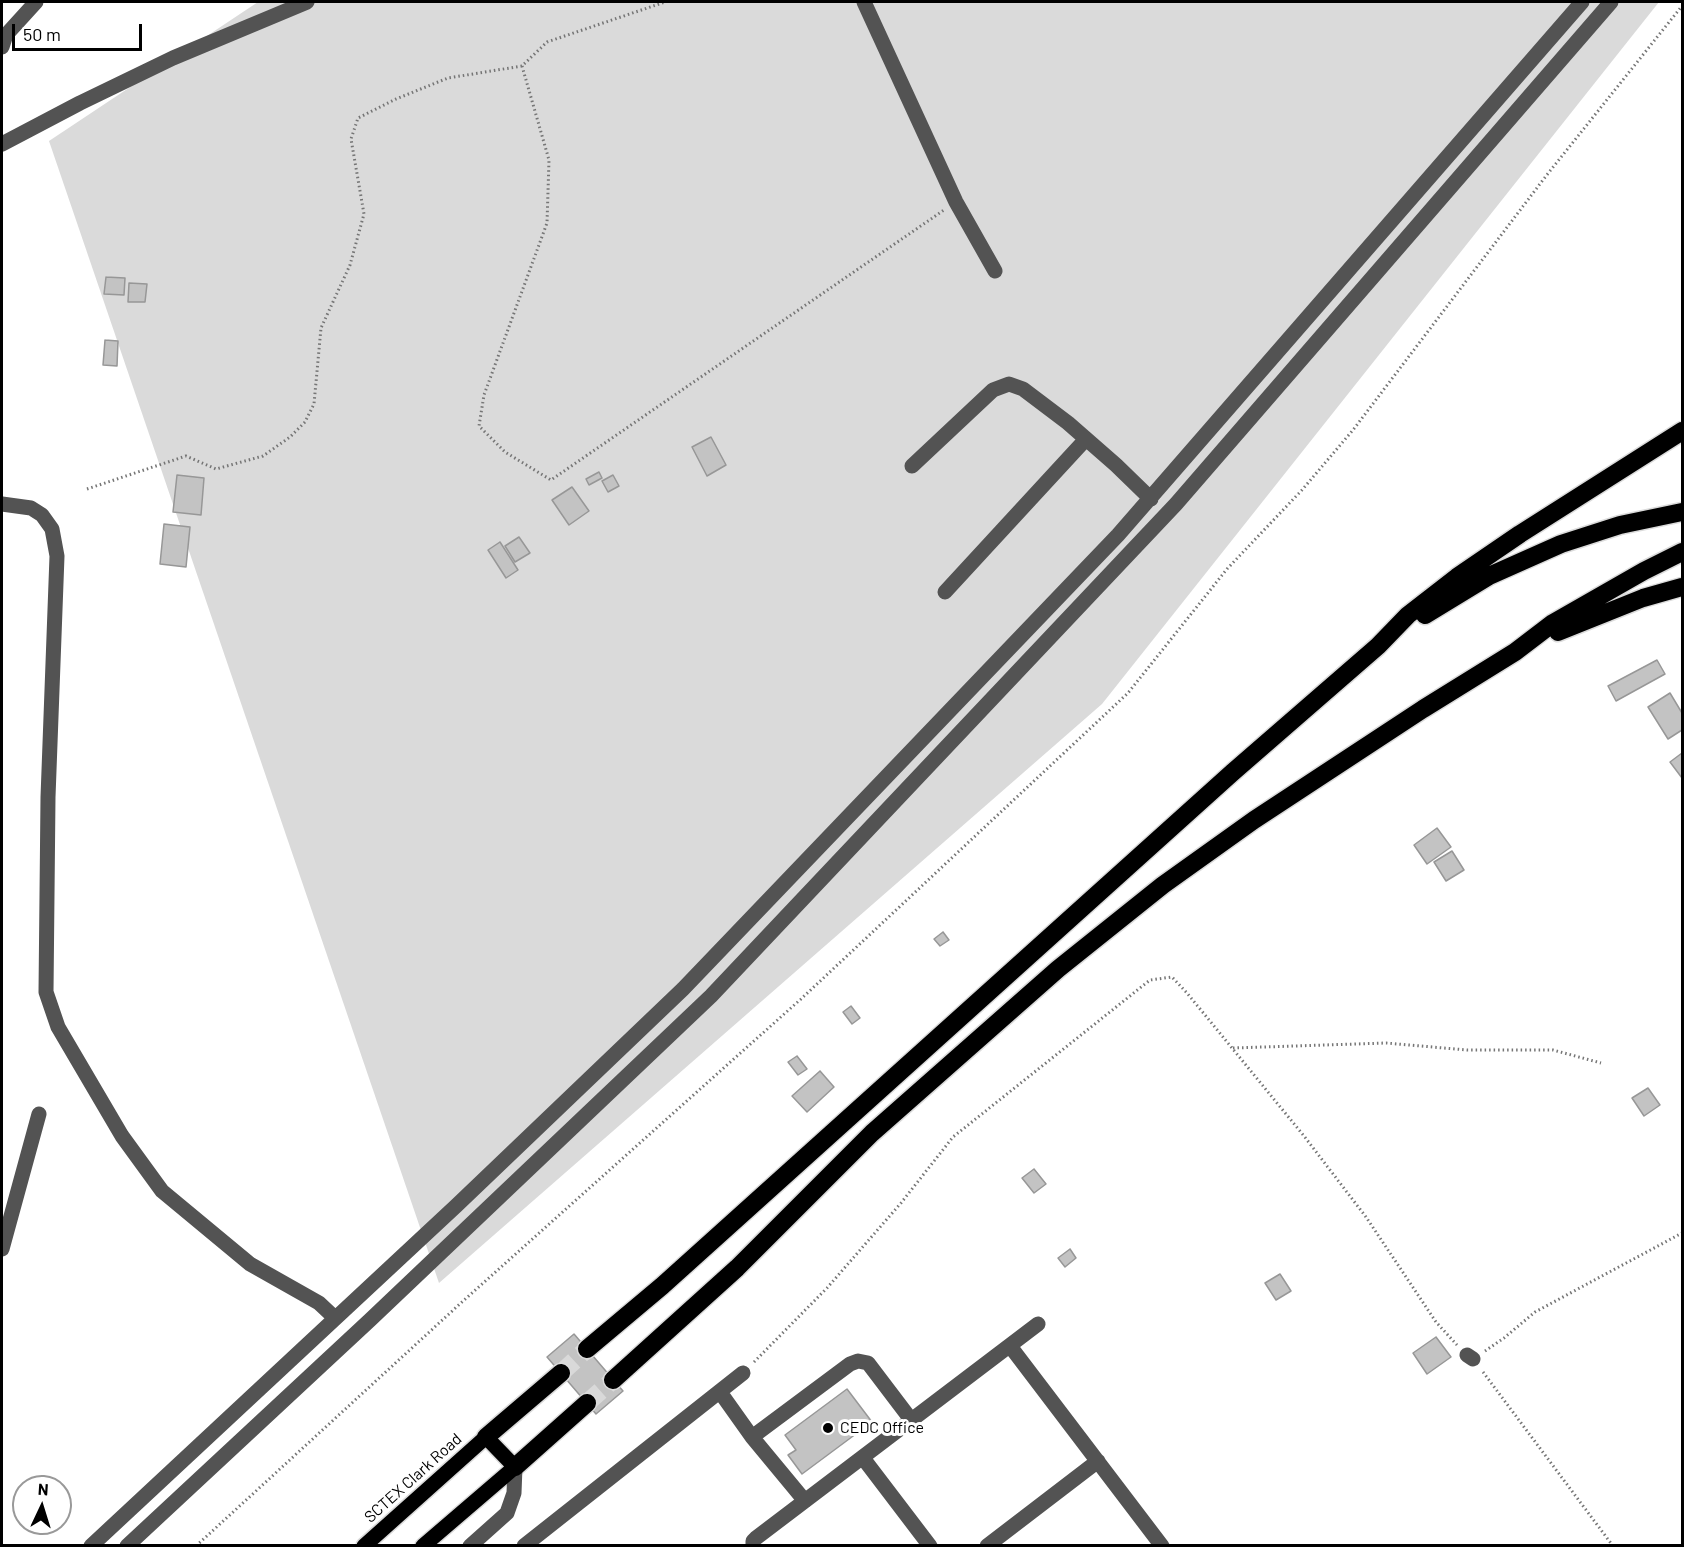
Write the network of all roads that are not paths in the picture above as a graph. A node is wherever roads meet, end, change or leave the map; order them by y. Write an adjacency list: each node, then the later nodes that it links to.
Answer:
1 (36, 2): 6 (street)
2 (307, 2): 7 (street)
3 (864, 2): 8 (street)
4 (1582, 2): 12 (street)
5 (1611, 2): 21 (street)
6 (2, 47)
7 (2, 144)
8 (995, 271)
9 (1683, 430): 18 (highway)
10 (1086, 439): 11 (street); 12 (street); 17 (street)
11 (912, 466)
12 (1151, 499): 20 (street)
13 (2, 504): 24 (street)
14 (1683, 512): 18 (highway)
15 (1683, 552): 19 (highway)
16 (1683, 587): 19 (highway)
17 (945, 592)
18 (1378, 646): 27 (highway)
19 (1515, 652): 30 (highway)
20 (802, 865): 21 (street); 24 (street)
21 (820, 882): 41 (street)
22 (39, 1114): 23 (street)
23 (2, 1249)
24 (335, 1318): 40 (street)
25 (1038, 1324): 26 (street)
26 (1010, 1346): 33 (street); 37 (street)
27 (587, 1350)
28 (561, 1372): 34 (highway)
29 (743, 1373): 31 (street)
30 (613, 1380)
31 (720, 1392): 35 (street); 45 (street)
32 (587, 1403): 38 (highway)
33 (912, 1421): 35 (street); 36 (street)
34 (486, 1437): 38 (main road); 42 (main road, SCTEX Clark Road)
35 (752, 1437): 39 (street)
36 (863, 1458): 39 (street); 47 (street)
37 (1098, 1461): 48 (street); 49 (street)
38 (514, 1467): 43 (main road); 44 (street)
39 (805, 1501): 46 (street)
40 (91, 1545)
41 (127, 1545)
42 (364, 1545)
43 (423, 1545)
44 (470, 1545)
45 (524, 1545)
46 (753, 1545)
47 (930, 1545)
48 (987, 1545)
49 (1162, 1545)

